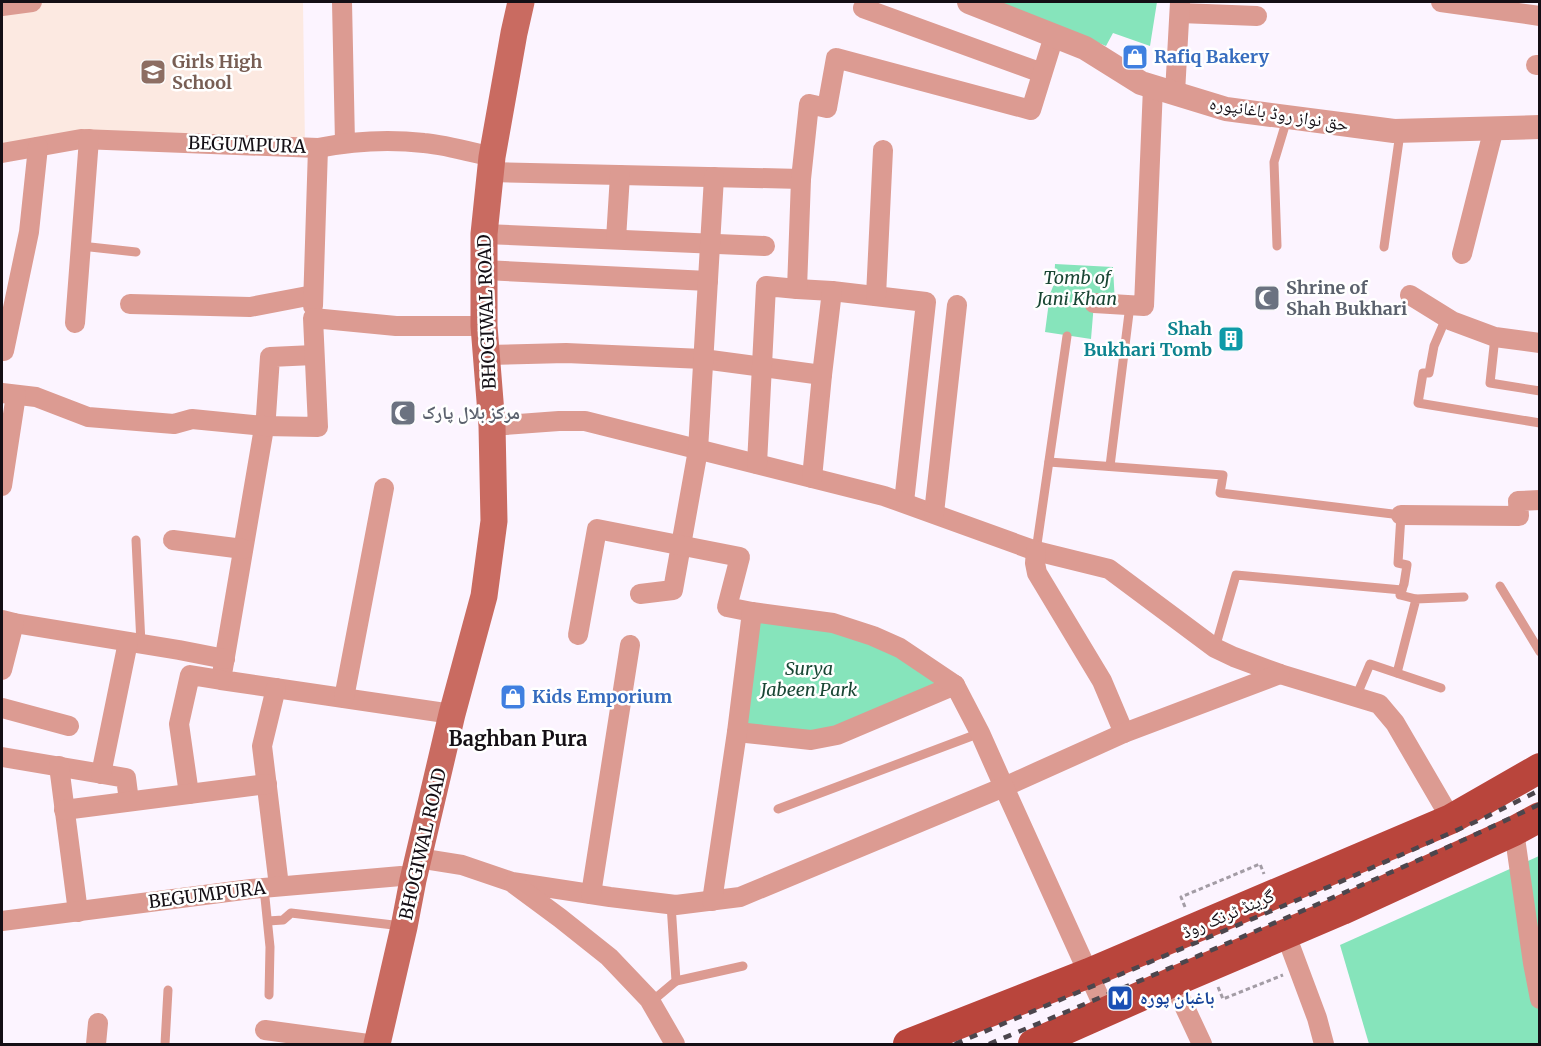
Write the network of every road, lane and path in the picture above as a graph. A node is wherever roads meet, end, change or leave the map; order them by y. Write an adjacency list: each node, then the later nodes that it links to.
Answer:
1 (32, 2): 6 (street)
2 (342, 2): 19 (street)
3 (521, 2): 24 (main road, BHOGIWAL ROAD)
4 (969, 2): 11 (street, حق نواز روڈ باغانپورہ)
5 (1441, 2): 10 (street)
6 (2, 6)
7 (1180, 7): 9 (street); 13 (street)
8 (863, 8): 12 (street)
9 (1257, 16)
10 (1539, 16)
11 (1054, 36): 12 (street); 13 (street, حق نواز روڈ باغانپورہ)
12 (1042, 73): 27 (street)
13 (1164, 90): 14 (street, حق نواز روڈ باغانپورہ); 47 (street)
14 (1287, 117): 17 (street, حق نواز روڈ باغانپورہ); 33 (lane)
15 (1539, 127): 16 (street, حق نواز روڈ باغانپورہ)
16 (1494, 128): 17 (street, حق نواز روڈ باغانپورہ); 36 (street)
17 (1401, 130): 34 (lane)
18 (89, 139): 20 (street, BEGUMPURA); 21 (street, BEGUMPURA); 31 (street)
19 (345, 142): 21 (street, BEGUMPURA); 24 (street, BEGUMPURA)
20 (38, 147): 23 (street, BEGUMPURA); 55 (street)
21 (318, 148): 41 (street)
22 (883, 150): 43 (street)
23 (2, 153)
24 (491, 164): 25 (street, BEGUMPURA); 28 (main road, BHOGIWAL ROAD)
25 (620, 175): 26 (street, BEGUMPURA); 29 (street)
26 (714, 177): 27 (street, BEGUMPURA); 30 (street)
27 (801, 179): 39 (street)
28 (484, 234): 29 (street); 37 (main road, BHOGIWAL ROAD)
29 (616, 239): 30 (street)
30 (710, 243): 32 (street); 38 (street)
31 (81, 246): 35 (lane); 50 (street)
32 (765, 246)
33 (1277, 246)
34 (1384, 247)
35 (136, 252)
36 (1462, 254)
37 (484, 270): 38 (street); 51 (main road, BHOGIWAL ROAD)
38 (708, 281): 58 (street)
39 (797, 289): 40 (street); 59 (street)
40 (832, 291): 43 (street); 60 (street)
41 (313, 295): 45 (street); 48 (street)
42 (1410, 295): 49 (street)
43 (876, 296): 74 (street)
44 (1094, 303): 47 (street)
45 (130, 304)
46 (957, 305): 75 (street)
47 (1130, 305): 69 (lane)
48 (313, 318): 51 (street); 56 (street)
49 (1446, 318): 53 (street); 63 (lane)
50 (75, 323)
51 (484, 326): 57 (main road, BHOGIWAL ROAD)
52 (1067, 336): 67 (lane)
53 (1495, 337): 54 (street); 61 (lane)
54 (1539, 343)
55 (4, 351)
56 (314, 355): 64 (street); 64 (street)
57 (486, 355): 58 (street); 65 (main road, BHOGIWAL ROAD)
58 (703, 359): 59 (street); 66 (street)
59 (762, 367): 60 (street); 68 (street)
60 (822, 375): 70 (street)
61 (1539, 391)
62 (9, 394): 64 (street); 71 (street)
63 (1539, 423)
64 (264, 426): 80 (street)
65 (492, 426): 66 (street); 105 (main road, BHOGIWAL ROAD)
66 (698, 450): 68 (street); 79 (street)
67 (1049, 462): 69 (lane); 81 (lane)
68 (757, 464): 70 (street)
69 (1110, 466): 76 (lane)
70 (812, 478): 74 (street)
71 (2, 486)
72 (384, 488): 103 (street)
73 (1539, 501): 76 (street)
74 (904, 502): 75 (street)
75 (934, 513): 81 (street)
76 (1401, 514): 83 (lane)
77 (136, 540): 90 (lane)
78 (173, 540): 80 (street)
79 (681, 545): 84 (street); 87 (street); 89 (street)
80 (243, 549): 94 (street)
81 (1036, 551): 92 (street); 109 (street)
82 (1500, 586): 93 (lane)
83 (1402, 590): 86 (lane); 92 (lane)
84 (640, 594)
85 (1464, 597): 86 (lane)
86 (1416, 599): 96 (lane)
87 (752, 612): 99 (street); 107 (street)
88 (8, 621): 90 (street); 95 (street)
89 (578, 635)
90 (134, 643): 94 (street); 113 (street)
91 (630, 645): 127 (street)
92 (1215, 648): 97 (street)
93 (1539, 652)
94 (225, 659): 98 (street)
95 (2, 665)
96 (1396, 673): 101 (lane); 102 (lane)
97 (1280, 674): 102 (street); 109 (street)
98 (221, 680): 100 (street); 116 (street)
99 (955, 685): 107 (street); 108 (street)
100 (276, 688): 103 (street); 114 (street)
101 (1441, 688)
102 (1356, 697): 121 (street)
103 (344, 698): 105 (street)
104 (2, 708): 106 (street)
105 (452, 714): 123 (main road, BHOGIWAL ROAD)
106 (69, 726)
107 (737, 732): 128 (street)
108 (980, 733): 115 (street); 118 (lane)
109 (1124, 733): 115 (street)
110 (2, 756): 111 (street)
111 (58, 766): 113 (street); 119 (street)
112 (1539, 768): 121 (main road, گرینڈ ٹرنک روڈ)
113 (101, 774): 117 (street)
114 (267, 784): 116 (street); 126 (street)
115 (1004, 787): 128 (street); 138 (street)
116 (189, 794): 117 (street)
117 (129, 801): 119 (street)
118 (778, 809)
119 (64, 810): 131 (street)
120 (1539, 817): 122 (main road)
121 (1451, 819): 138 (main road, گرینڈ ٹرنک روڈ)
122 (1514, 831): 135 (main road); 144 (street)
123 (415, 869): 125 (street, BEGUMPURA); 126 (street, BEGUMPURA); 134 (main road, BHOGIWAL ROAD)
124 (1245, 870): 130 (path)
125 (512, 882): 127 (street); 145 (street)
126 (272, 887): 131 (street, BEGUMPURA); 133 (lane)
127 (591, 894): 129 (street)
128 (712, 901): 129 (street)
129 (671, 904): 139 (lane)
130 (1186, 910)
131 (78, 912): 132 (street, BEGUMPURA)
132 (2, 921)
133 (268, 921): 134 (lane); 143 (lane)
134 (404, 927): 152 (main road, BHOGIWAL ROAD)
135 (1286, 935): 140 (main road); 157 (street)
136 (742, 966): 139 (lane)
137 (1288, 972): 141 (path)
138 (1089, 973): 146 (street); 154 (main road, گرینڈ ٹرنک روڈ)
139 (676, 981): 145 (lane)
140 (1173, 982): 146 (main road); 156 (street)
141 (1216, 982)
142 (168, 990): 150 (lane)
143 (269, 995)
144 (1539, 999)
145 (651, 1002): 153 (street)
146 (1106, 1012): 155 (main road)
147 (98, 1023): 149 (street)
148 (265, 1030): 151 (street)
149 (96, 1044)
150 (165, 1044)
151 (368, 1044)
152 (377, 1044)
153 (675, 1044)
154 (908, 1044)
155 (1033, 1044)
156 (1202, 1044)
157 (1324, 1044)

